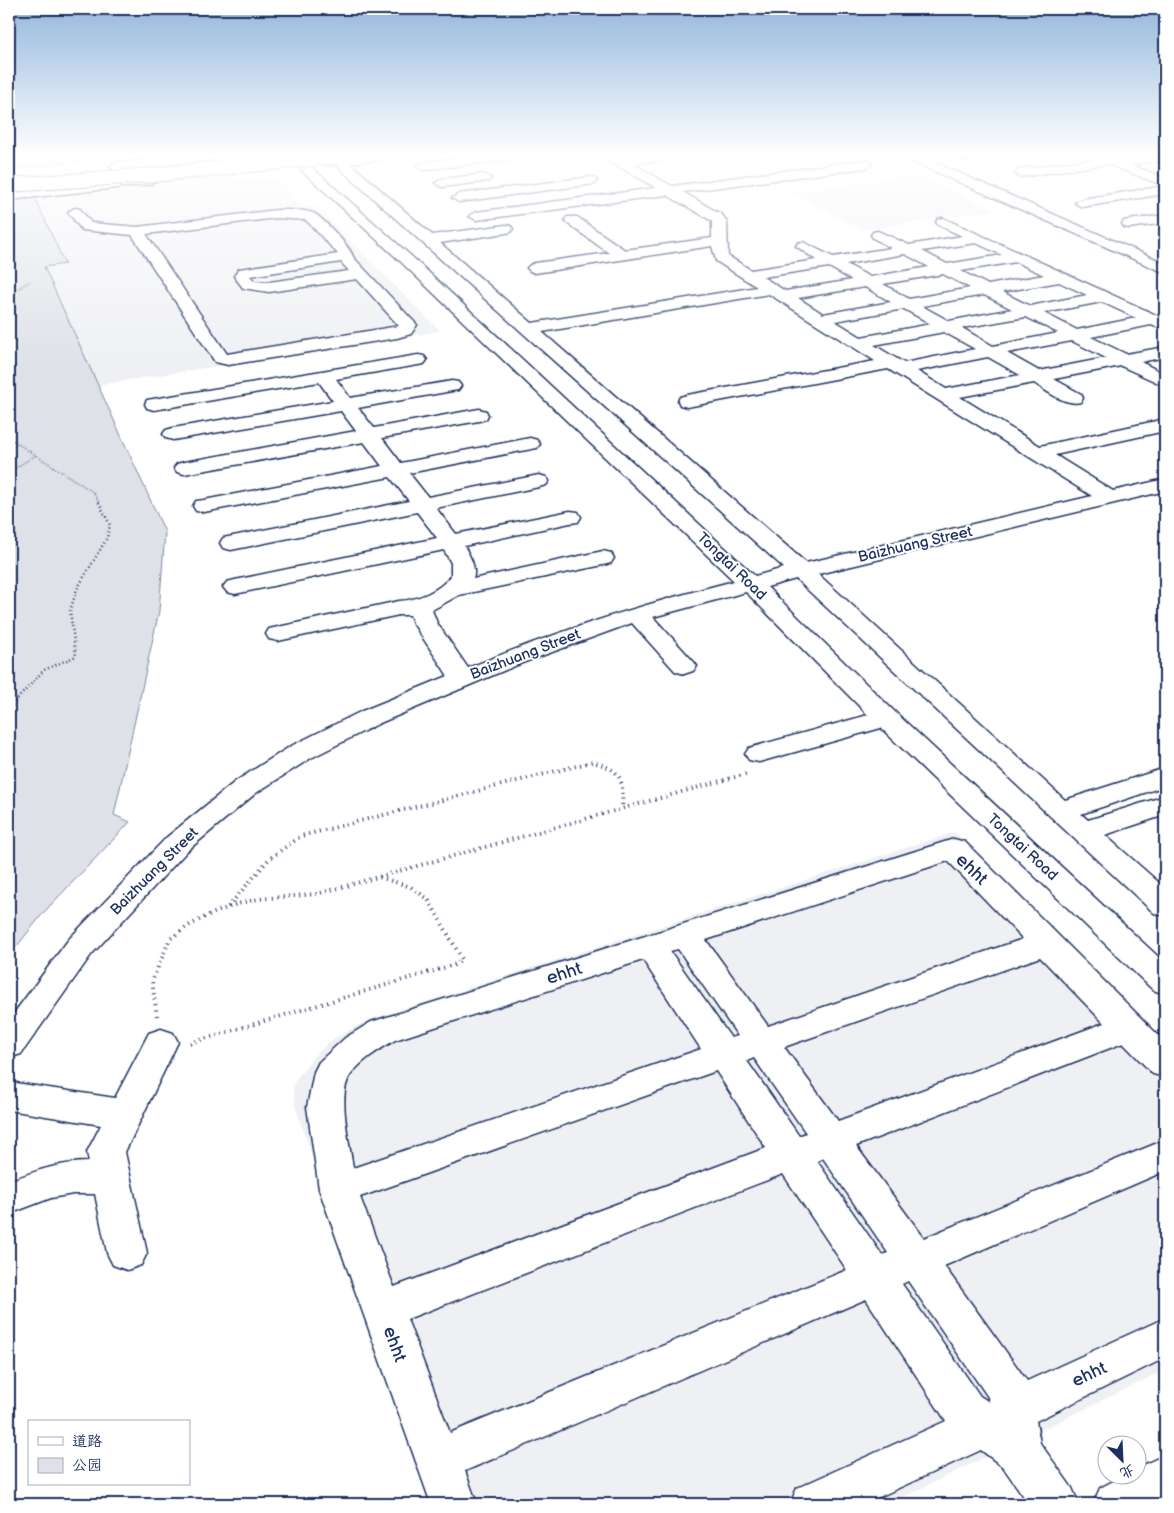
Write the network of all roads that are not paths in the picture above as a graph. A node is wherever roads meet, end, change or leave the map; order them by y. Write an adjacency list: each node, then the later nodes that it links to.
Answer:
1 (87, 227): 11 (main road)
2 (172, 227): 11 (main road)
3 (320, 227): 23 (main road)
4 (364, 227): 73 (main road, Tongtai Road)
5 (413, 227): 14 (main road)
6 (524, 227): 14 (main road)
7 (576, 227): 19 (main road)
8 (720, 227): 15 (main road)
9 (953, 227): 13 (main road)
10 (1071, 227): 21 (main road)
11 (137, 231): 23 (main road)
12 (878, 235): 17 (main road)
13 (978, 238): 17 (main road); 20 (main road)
14 (427, 240): 38 (main road)
15 (719, 241): 19 (main road); 27 (main road)
16 (803, 246): 22 (main road)
17 (907, 249): 22 (main road); 26 (main road)
18 (1165, 254): 21 (main road)
19 (622, 256): 24 (main road)
20 (1018, 257): 26 (main road); 28 (main road)
21 (1142, 258): 25 (main road)
22 (831, 262): 27 (main road); 29 (main road)
23 (357, 265): 23 (main road)
24 (535, 268)
25 (1165, 268)
26 (945, 269): 29 (main road); 30 (main road)
27 (749, 275): 31 (main road)
28 (1061, 277): 30 (main road); 32 (main road)
29 (868, 282): 31 (main road); 33 (main road)
30 (987, 290): 33 (main road); 34 (main road)
31 (778, 293): 35 (main road); 38 (main road)
32 (1104, 297): 34 (main road); 36 (main road)
33 (907, 304): 35 (main road); 37 (main road)
34 (1028, 311): 37 (main road); 39 (main road)
35 (821, 320): 40 (main road)
36 (1159, 323): 39 (main road)
37 (947, 326): 40 (main road); 41 (main road)
38 (528, 329): 72 (main road)
39 (1075, 335): 41 (main road); 44 (main road)
40 (858, 343): 45 (main road)
41 (991, 351): 45 (main road); 47 (main road)
42 (1165, 352): 44 (main road)
43 (418, 360): 46 (main road)
44 (1124, 360): 47 (main road); 48 (main road)
45 (896, 366): 50 (main road); 52 (main road)
46 (324, 376): 53 (main road); 54 (main road)
47 (1037, 377): 50 (main road); 51 (main road)
48 (1165, 381)
49 (452, 386): 54 (main road)
50 (944, 396): 60 (main road)
51 (1074, 398)
52 (687, 401)
53 (154, 404)
54 (346, 404): 57 (main road); 58 (main road)
55 (479, 415): 58 (main road)
56 (1165, 425): 60 (main road)
57 (173, 434)
58 (369, 435): 61 (main road); 62 (main road)
59 (530, 444): 62 (main road)
60 (1037, 453): 65 (main road)
61 (184, 468)
62 (395, 470): 66 (main road); 67 (main road)
63 (539, 481): 66 (main road)
64 (1164, 486): 65 (main road, Baizhuang Street)
65 (1110, 498): 72 (main road, Baizhuang Street)
66 (422, 505): 69 (main road); 70 (main road)
67 (204, 506)
68 (570, 517): 70 (main road)
69 (232, 542)
70 (451, 542): 74 (main road); 75 (main road)
71 (603, 558): 75 (main road)
72 (802, 571): 73 (main road, Baizhuang Street); 85 (main road)
73 (751, 584): 77 (main road, Baizhuang Street); 81 (main road, Tongtai Road)
74 (235, 587)
75 (453, 589): 76 (main road)
76 (419, 607): 78 (main road); 80 (main road)
77 (637, 614): 79 (main road); 80 (main road, Baizhuang Street)
78 (278, 634)
79 (684, 666)
80 (462, 678): 94 (main road, Baizhuang Street)
81 (886, 718): 82 (main road); 91 (main road, Tongtai Road)
82 (759, 754)
83 (1165, 777): 85 (main road)
84 (1165, 805): 86 (main road)
85 (1060, 811): 86 (main road)
86 (1083, 832): 87 (main road)
87 (1165, 905)
88 (685, 935): 89 (main road, ehht); 90 (main road, ehht); 93 (main road)
89 (1045, 943): 92 (main road, ehht); 93 (main road)
90 (650, 946): 96 (main road); 104 (main road, ehht)
91 (1165, 982)
92 (1128, 1027): 97 (main road, ehht); 100 (main road)
93 (762, 1042): 96 (main road); 100 (main road)
94 (9, 1045)
95 (158, 1048): 99 (main road)
96 (724, 1056): 101 (main road); 104 (main road)
97 (1165, 1064)
98 (9, 1096): 99 (main road)
99 (125, 1114): 103 (main road)
100 (832, 1140): 101 (main road); 107 (main road)
101 (792, 1155): 108 (main road); 109 (main road)
102 (1165, 1155): 107 (main road)
103 (112, 1178): 105 (main road); 106 (main road)
104 (338, 1189): 109 (main road, ehht)
105 (9, 1198)
106 (127, 1253)
107 (917, 1260): 108 (main road); 111 (main road)
108 (874, 1278): 111 (main road); 112 (main road)
109 (382, 1310): 112 (main road, ehht)
110 (1165, 1337): 111 (main road, ehht)
111 (1005, 1429): 115 (main road, ehht); 116 (main road)
112 (438, 1460): 114 (main road, ehht)
113 (1165, 1478): 117 (main road)
114 (454, 1504)
115 (814, 1504)
116 (1056, 1504)
117 (1116, 1504)

